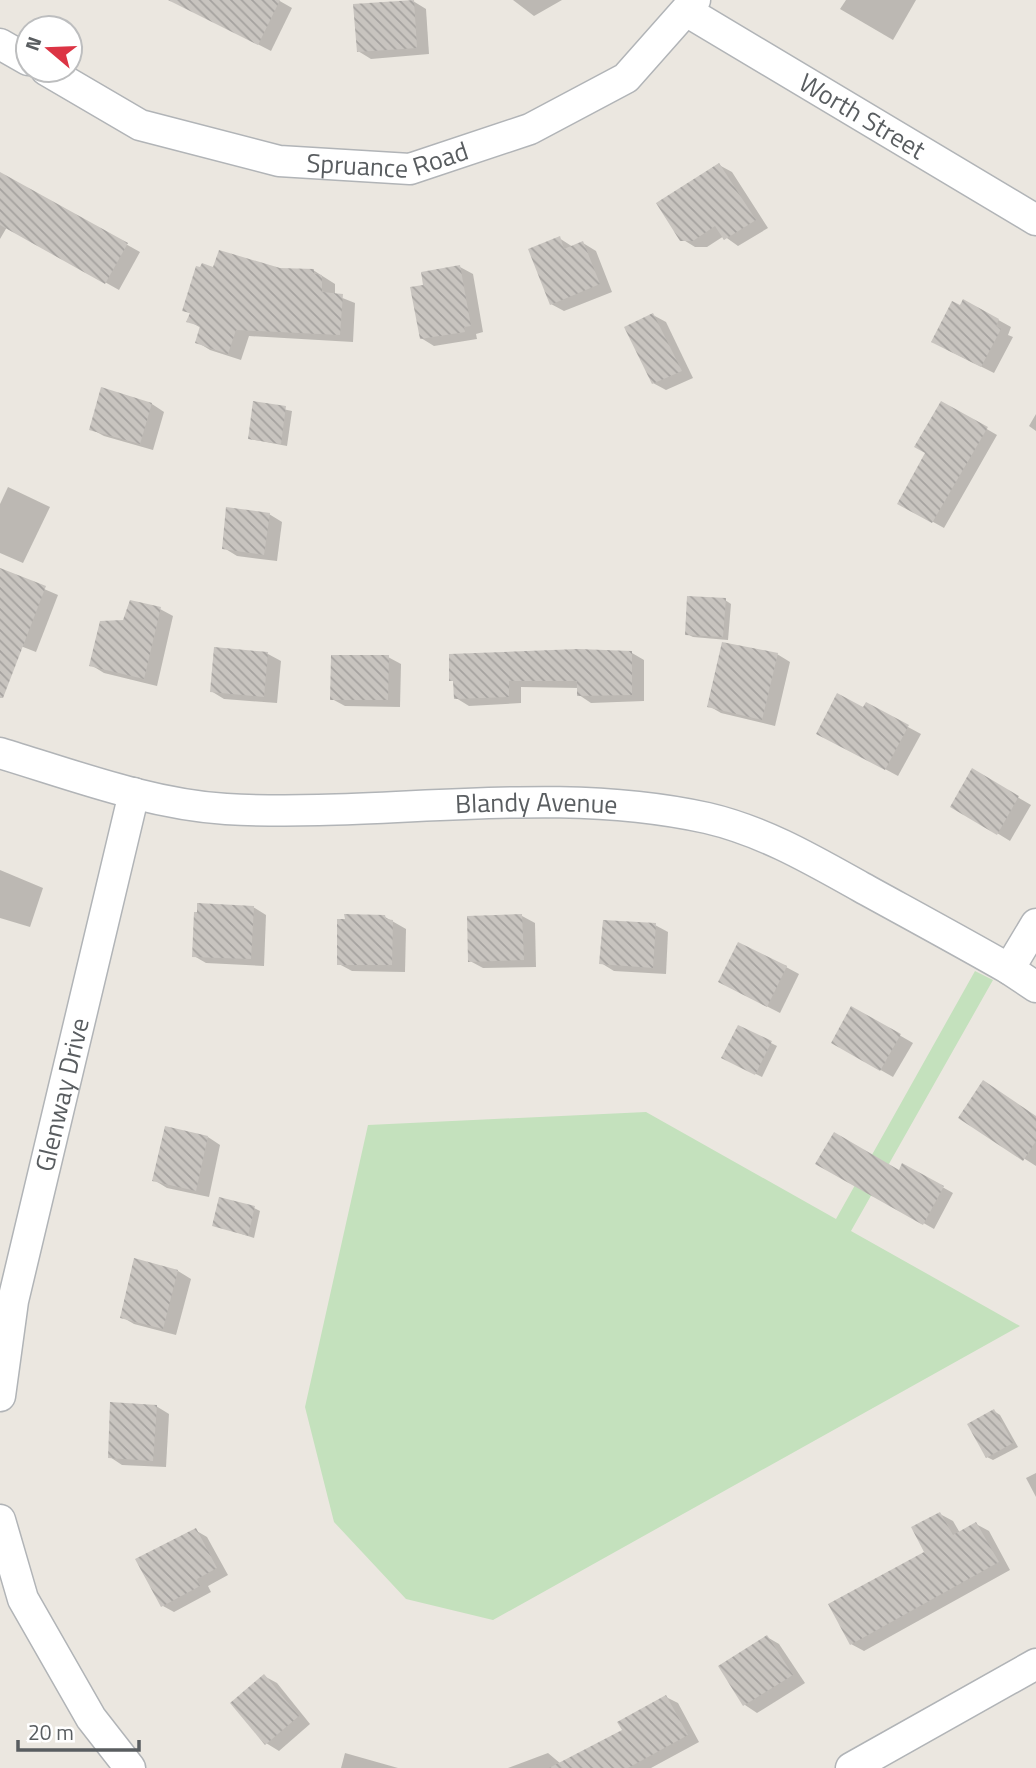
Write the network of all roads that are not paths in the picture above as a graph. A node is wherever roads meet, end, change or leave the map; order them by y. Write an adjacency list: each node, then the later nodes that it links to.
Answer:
1 (692, 6): 2 (street, Spruance Road); 3 (street, Worth Street)
2 (70, 84)
3 (1036, 220)
4 (0, 753): 5 (street, Blandy Avenue)
5 (134, 793): 7 (street, Blandy Avenue); 9 (street, Glenway Drive)
6 (1036, 924): 7 (street)
7 (1009, 969): 8 (street, Blandy Avenue)
8 (1036, 987)
9 (0, 1396)
10 (0, 1520): 12 (street)
11 (1036, 1664): 13 (street)
12 (130, 1768)
13 (851, 1768)

